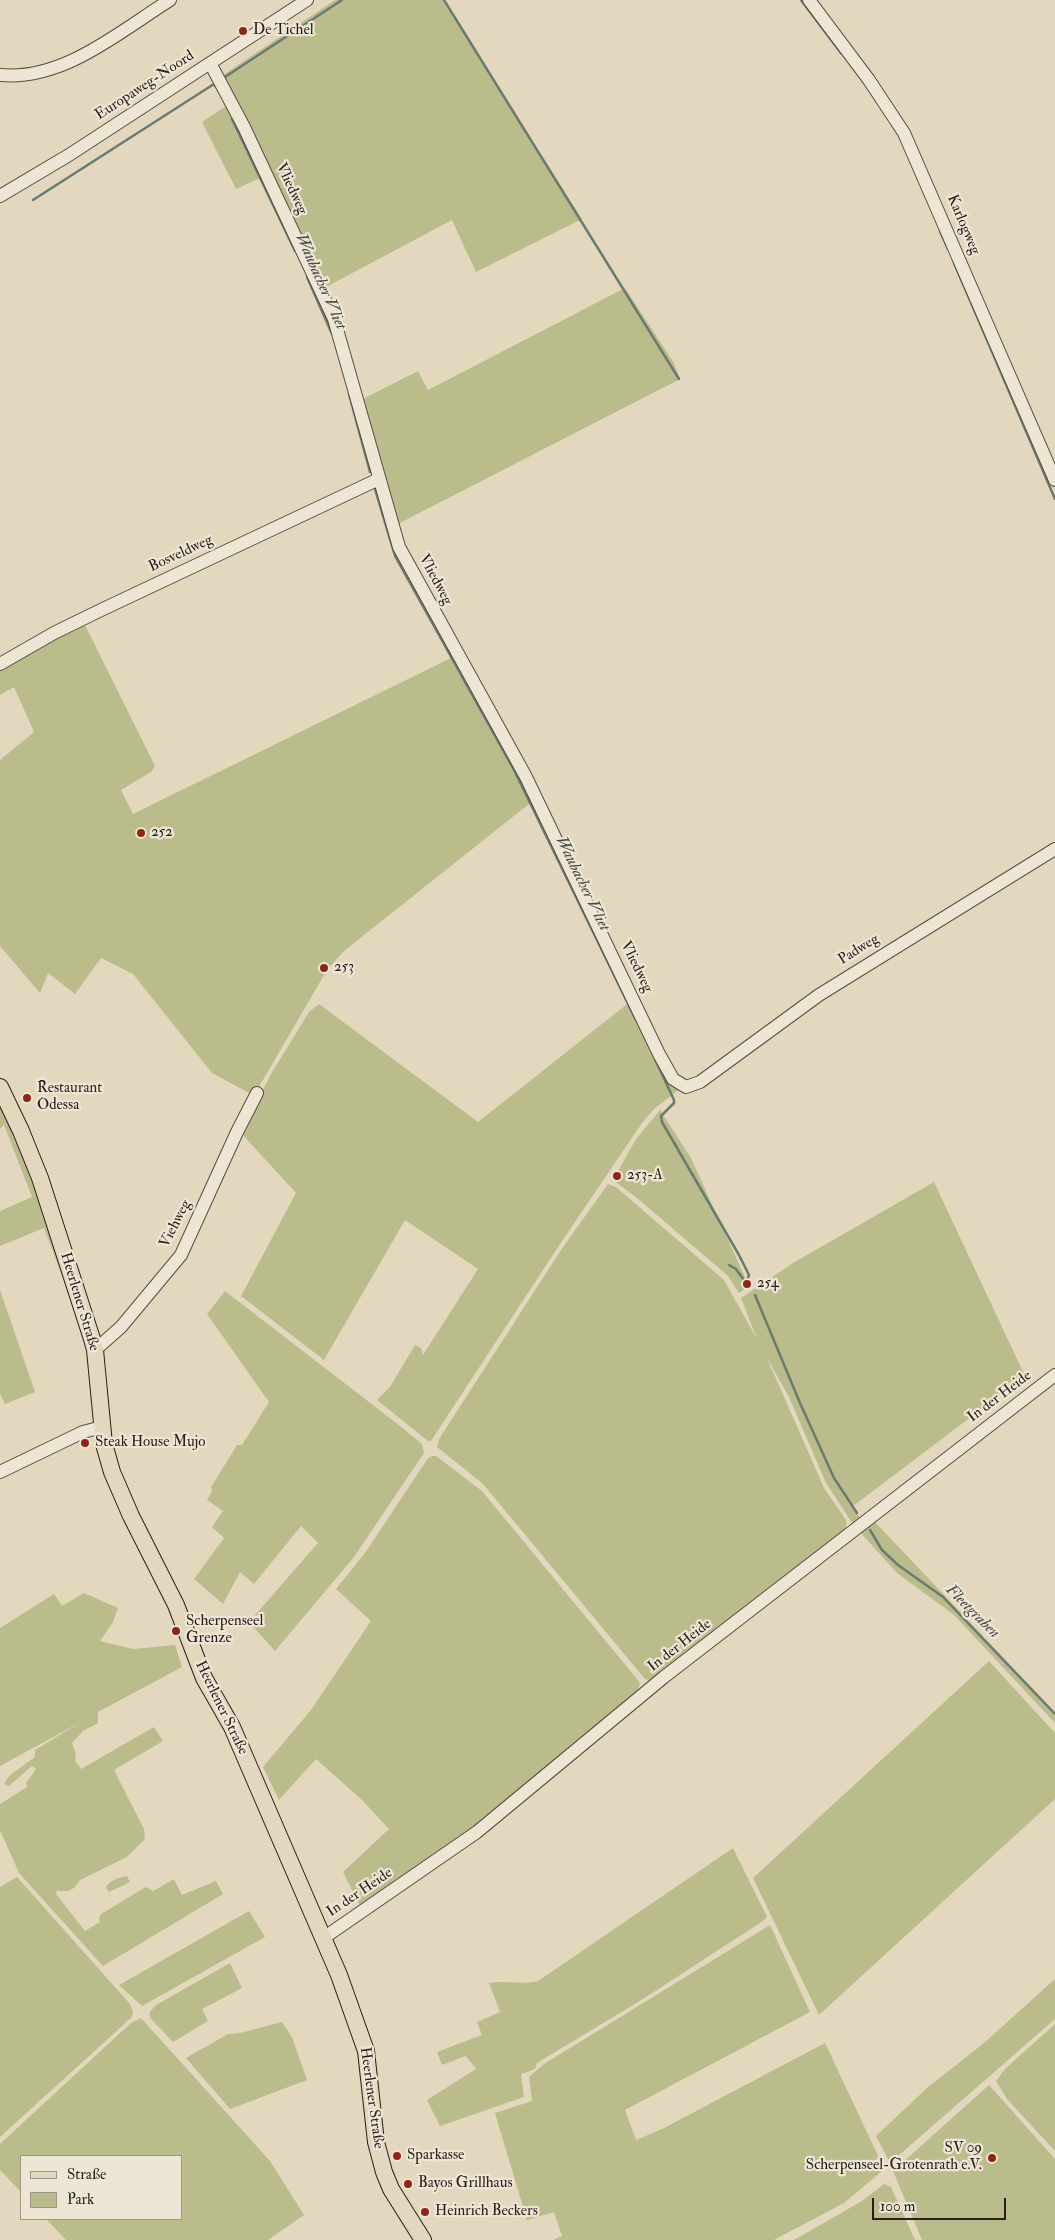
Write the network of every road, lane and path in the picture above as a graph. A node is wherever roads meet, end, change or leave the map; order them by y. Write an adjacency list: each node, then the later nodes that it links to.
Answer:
1 (170, 0): 5 (street)
2 (306, 0): 4 (street, Europaweg-Noord)
3 (809, 0): 8 (street, Karlogweg)
4 (210, 63): 6 (street, Europaweg-Noord); 7 (street, Vliedweg)
5 (0, 75)
6 (0, 196)
7 (379, 479): 9 (street, Bosveldweg); 11 (street, Vliedweg)
8 (1055, 480)
9 (0, 664)
10 (1055, 849): 11 (street, Padweg)
11 (686, 1087)
12 (0, 1088): 14 (main road, Heerlener Straße)
13 (258, 1093): 14 (street, Viehweg)
14 (95, 1350): 16 (main road, Heerlener Straße)
15 (1055, 1375): 18 (street, In der Heide)
16 (102, 1427): 17 (street); 18 (main road, Heerlener Straße)
17 (0, 1472)
18 (322, 1938): 19 (main road, Heerlener Straße)
19 (423, 2240)

